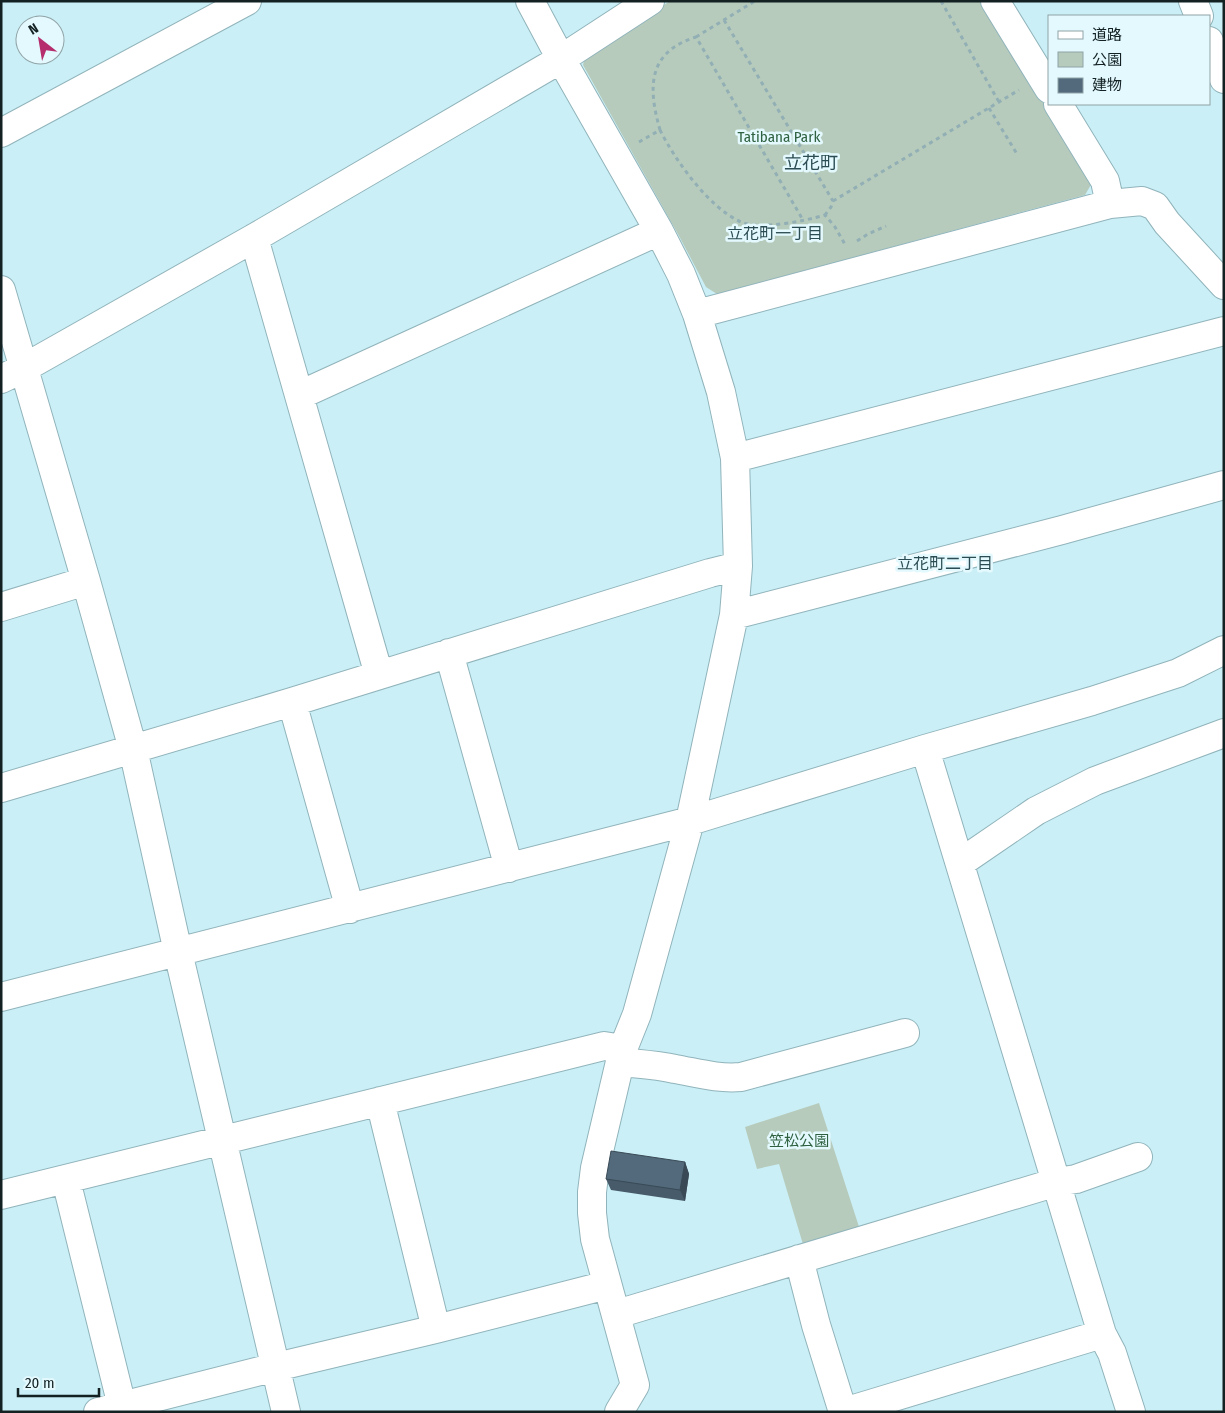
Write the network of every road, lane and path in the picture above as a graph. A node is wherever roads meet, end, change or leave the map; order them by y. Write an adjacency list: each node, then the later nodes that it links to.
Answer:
1 (247, 1): 20 (street)
2 (530, 1): 12 (street)
3 (650, 1): 12 (street)
4 (755, 1): 9 (path)
5 (941, 1): 16 (path)
6 (995, 1): 14 (street)
7 (1193, 1): 8 (street)
8 (1199, 15)
9 (724, 20): 10 (path); 23 (path)
10 (696, 37): 19 (path); 26 (path)
11 (1210, 44): 13 (street)
12 (561, 59): 22 (street); 29 (street)
13 (1224, 79)
14 (1048, 87)
15 (1021, 89): 16 (path)
16 (999, 102): 18 (path)
17 (1059, 105): 24 (street)
18 (989, 108): 21 (path); 23 (path)
19 (660, 130): 22 (path); 26 (path)
20 (1, 132)
21 (1017, 154)
22 (617, 155): 28 (street)
23 (833, 201): 25 (path)
24 (1110, 204): 30 (street); 32 (street)
25 (825, 215): 26 (path); 27 (path)
26 (803, 220)
27 (886, 226)
28 (659, 232): 32 (street); 35 (street)
29 (254, 238): 34 (street); 35 (street)
30 (1224, 285)
31 (1, 290): 34 (street)
32 (697, 314): 36 (street)
33 (1224, 330): 36 (street)
34 (13, 373): 39 (street)
35 (300, 395): 44 (street)
36 (735, 458): 38 (street)
37 (1224, 485): 41 (street)
38 (738, 566): 41 (street); 43 (street)
39 (86, 581): 40 (street); 47 (street)
40 (1, 607)
41 (734, 615): 50 (street)
42 (1224, 650): 48 (street)
43 (448, 653): 44 (street); 52 (street)
44 (379, 675): 45 (street)
45 (292, 702): 47 (street); 53 (street)
46 (1224, 733): 51 (street)
47 (133, 749): 49 (street); 54 (street)
48 (925, 749): 50 (street); 51 (street)
49 (1, 788)
50 (690, 821): 52 (street); 57 (street)
51 (960, 863): 62 (street)
52 (509, 868): 53 (street)
53 (350, 909): 54 (street)
54 (178, 952): 55 (street); 59 (street)
55 (1, 997)
56 (905, 1033): 57 (street)
57 (621, 1055): 58 (street); 65 (street)
58 (380, 1101): 59 (street); 67 (street)
59 (224, 1141): 61 (street); 69 (street)
60 (1138, 1158): 62 (street)
61 (66, 1180): 63 (street); 71 (street)
62 (1057, 1182): 64 (street); 68 (street)
63 (1, 1195)
64 (799, 1259): 66 (street); 75 (street)
65 (607, 1285): 66 (street); 67 (street)
66 (617, 1314): 70 (street)
67 (436, 1329): 69 (street)
68 (1102, 1334): 75 (street); 76 (street)
69 (276, 1366): 71 (street); 72 (street)
70 (635, 1385): 73 (street); 74 (street)
71 (110, 1409)
72 (286, 1412)
73 (619, 1412)
74 (644, 1412)
75 (843, 1412)
76 (1131, 1412)

